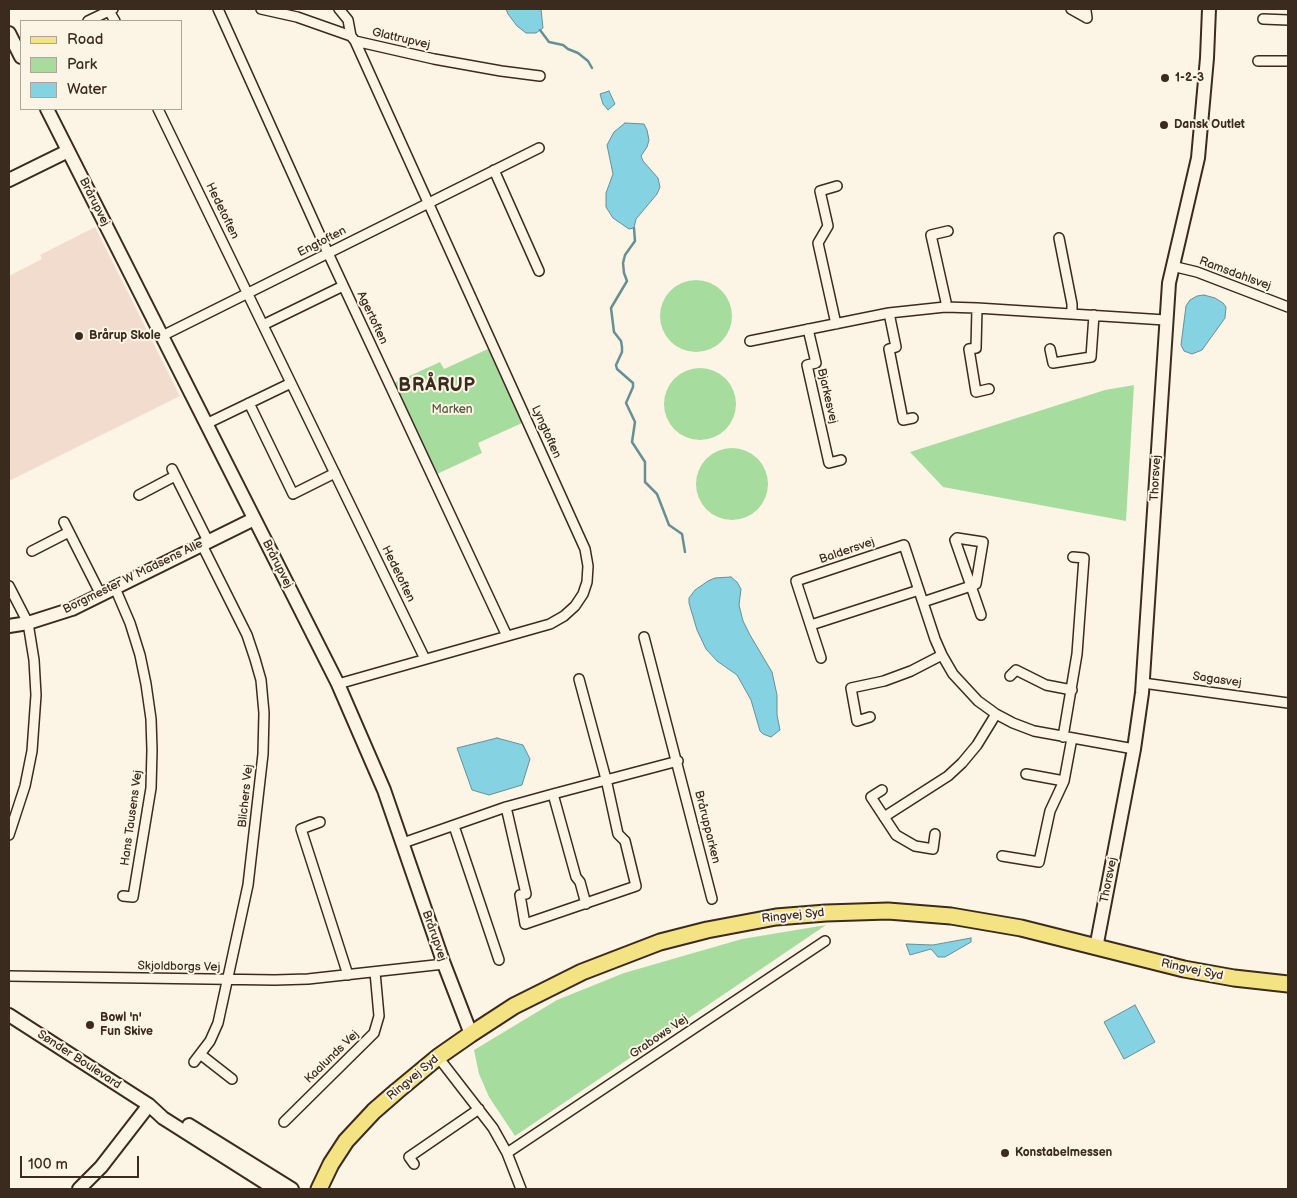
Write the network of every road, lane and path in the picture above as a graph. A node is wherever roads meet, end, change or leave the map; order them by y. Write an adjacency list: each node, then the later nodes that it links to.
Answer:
1 (218, 9): 27 (street, Agertoften)
2 (261, 9): 12 (street, Glattrupvej)
3 (339, 9): 12 (street, Lyngtoften)
4 (1071, 9): 7 (street)
5 (1209, 9): 28 (street, Thorsvej)
6 (111, 10): 9 (street)
7 (1086, 11)
8 (1263, 19): 10 (street)
9 (90, 20)
10 (1288, 20)
11 (9, 33): 13 (street)
12 (353, 39): 16 (street, Glattrupvej); 24 (street, Lyngtoften)
13 (20, 54)
14 (1258, 61): 15 (street)
15 (1288, 61)
16 (540, 76)
17 (48, 110): 20 (street, Brårupvej)
18 (158, 110): 31 (street, Hedetoften)
19 (539, 148): 21 (street, Engtoften)
20 (68, 151): 22 (street); 42 (street, Brårupvej)
21 (494, 170): 24 (street, Engtoften); 29 (street)
22 (9, 180)
23 (837, 186): 39 (street)
24 (428, 203): 27 (street, Engtoften); 69 (street, Lyngtoften)
25 (948, 231): 32 (street)
26 (1059, 238): 36 (street)
27 (328, 253): 30 (street, Agertoften); 31 (street, Engtoften)
28 (1172, 266): 33 (street, Ramsdahlsvej); 38 (street, Thorsvej)
29 (539, 271)
30 (343, 286): 40 (street); 69 (street, Agertoften)
31 (248, 293): 40 (street, Hedetoften); 42 (street, Engtoften)
32 (946, 307): 34 (street); 35 (street)
33 (1288, 307)
34 (978, 308): 36 (street); 46 (street)
35 (889, 313): 39 (street); 48 (street)
36 (1072, 314): 37 (street)
37 (1094, 315): 38 (street); 44 (street)
38 (1165, 320): 76 (street, Thorsvej)
39 (836, 324): 41 (street)
40 (263, 325): 45 (street, Hedetoften)
41 (808, 329): 43 (street); 50 (street, Bjarkesvej)
42 (162, 336): 49 (street, Brårupvej)
43 (750, 342)
44 (1050, 349)
45 (291, 383): 47 (street); 51 (street, Hedetoften)
46 (990, 389)
47 (249, 403): 49 (street); 51 (street)
48 (913, 418)
49 (206, 424): 53 (street, Brårupvej)
50 (841, 460)
51 (335, 473): 73 (street, Hedetoften)
52 (139, 495): 56 (street, Blichers Vej)
53 (254, 519): 56 (street, Borgmester W Madsens Alle); 77 (street, Brårupvej)
54 (64, 522): 55 (street)
55 (69, 532): 57 (street); 63 (street)
56 (205, 543): 61 (street, Borgmester W Madsens Alle); 108 (street, Blichers Vej)
57 (32, 551)
58 (1073, 557): 78 (street)
59 (9, 586): 66 (street)
60 (971, 586): 60 (street); 64 (street); 65 (street)
61 (115, 588): 63 (street, Borgmester W Madsens Alle); 98 (street, Hans Tausens Vej)
62 (919, 590): 64 (street, Baldersvej); 67 (street); 67 (street, Baldersvej)
63 (101, 595): 66 (street, Borgmester W Madsens Alle)
64 (923, 602): 71 (street, Baldersvej)
65 (981, 615)
66 (28, 623): 68 (street, Borgmester W Madsens Alle); 95 (street)
67 (811, 625): 72 (street, Baldersvej)
68 (9, 626)
69 (507, 636): 73 (street, Lyngtoften)
70 (644, 636): 84 (street, Brårupparken)
71 (942, 655): 80 (street, Baldersvej); 81 (street)
72 (822, 658)
73 (425, 659): 77 (street, Lyngtoften)
74 (1010, 676): 78 (street)
75 (579, 679): 86 (street)
76 (1142, 683): 79 (street, Sagasvej); 83 (street, Thorsvej)
77 (338, 684): 96 (street, Brårupvej)
78 (1072, 690): 82 (street)
79 (1288, 703)
80 (996, 714): 82 (street, Baldersvej); 91 (street)
81 (870, 718)
82 (1068, 738): 83 (street, Baldersvej); 87 (street)
83 (1134, 749): 102 (street, Thorsvej)
84 (678, 761): 86 (street); 99 (street, Brårupparken)
85 (1026, 774): 87 (street)
86 (606, 779): 89 (street); 100 (street)
87 (1064, 781): 97 (street)
88 (882, 790): 91 (street)
89 (552, 794): 90 (street); 100 (street)
90 (506, 808): 93 (street); 100 (street)
91 (884, 817): 94 (street)
92 (320, 822): 106 (street)
93 (454, 826): 96 (street); 103 (street)
94 (934, 834)
95 (9, 835)
96 (402, 843): 104 (street, Brårupvej)
97 (1002, 856)
98 (123, 896)
99 (712, 899)
100 (586, 904)
101 (825, 941): 120 (street, Grabows Vej)
102 (1096, 948): 109 (main road, Ringvej Syd); 111 (main road, Ringvej Syd)
103 (499, 960)
104 (444, 964): 105 (street, Skjoldborgs Vej); 111 (street, Brårupvej)
105 (375, 972): 106 (street, Skjoldborgs Vej); 118 (street, Kaalunds Vej)
106 (348, 975): 108 (street, Skjoldborgs Vej)
107 (9, 976): 108 (street, Skjoldborgs Vej)
108 (227, 980): 112 (street, Blichers Vej)
109 (1288, 984)
110 (9, 1015): 116 (street, Sønder Boulevard)
111 (471, 1034): 113 (main road, Ringvej Syd)
112 (200, 1054): 114 (street, Blichers Vej); 115 (street)
113 (438, 1057): 117 (street); 119 (main road, Ringvej Syd)
114 (194, 1062)
115 (232, 1079)
116 (149, 1105): 122 (street); 123 (street, Sønder Boulevard); 124 (street, Sønder Boulevard)
117 (479, 1109): 120 (street); 121 (street)
118 (284, 1122)
119 (353, 1135): 125 (main road, Ringvej Syd); 126 (main road, Ringvej Syd)
120 (507, 1153): 127 (street)
121 (414, 1164)
122 (79, 1189)
123 (275, 1189)
124 (292, 1189)
125 (318, 1189)
126 (328, 1189)
127 (520, 1189)

